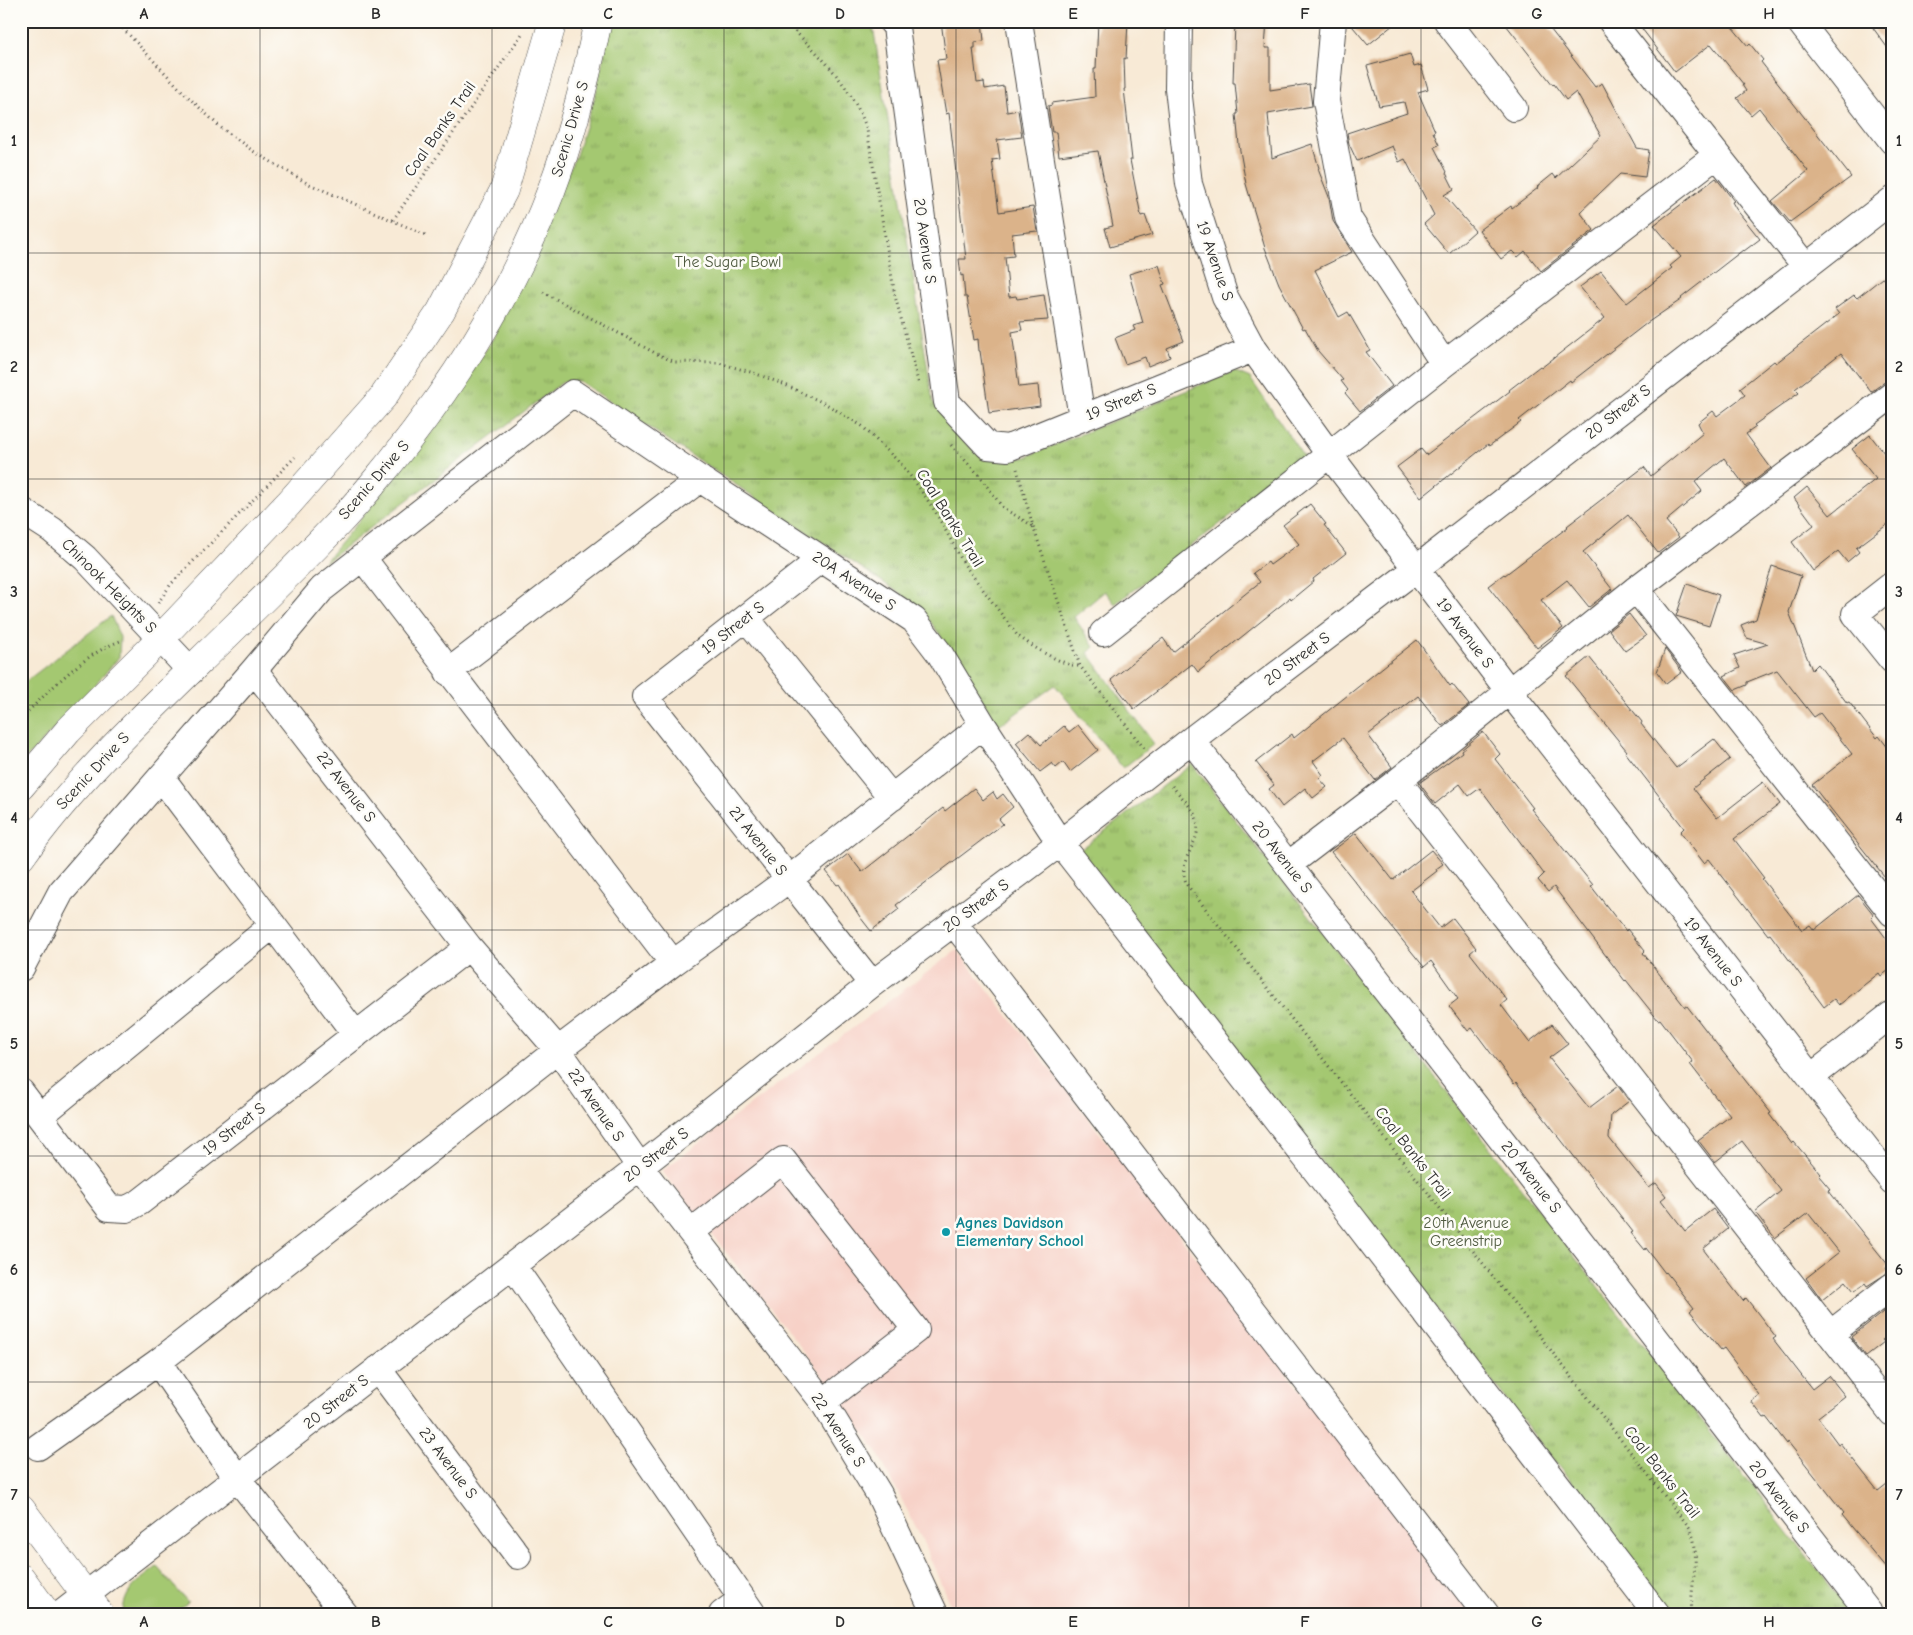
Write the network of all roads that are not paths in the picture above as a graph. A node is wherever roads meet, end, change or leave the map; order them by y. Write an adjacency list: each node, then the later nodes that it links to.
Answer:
1 (552, 21): 29 (main road)
2 (598, 21): 33 (main road, Scenic Drive S)
3 (891, 21): 19 (street, 20 Avenue S)
4 (1019, 21): 18 (street)
5 (1179, 21): 15 (street, 19 Avenue S)
6 (1333, 21): 16 (street)
7 (1447, 21): 10 (street)
8 (1612, 21): 12 (street)
9 (1799, 21): 11 (street)
10 (1514, 108)
11 (1892, 141)
12 (1717, 155): 14 (street); 16 (street)
13 (1892, 200): 14 (street, 20 Street S)
14 (1806, 266): 25 (street, 20 Street S)
15 (1253, 349): 18 (street, 19 Street S); 20 (street, 19 Avenue S)
16 (1444, 364): 20 (street)
17 (1892, 395): 27 (street)
18 (1082, 418): 19 (street, 19 Street S)
19 (998, 447)
20 (1329, 454): 25 (street, 19 Avenue S); 30 (street)
21 (700, 479): 23 (street, 20A Avenue S); 24 (street, 20A Avenue S); 34 (street)
22 (21, 510): 29 (street, Chinook Heights S)
23 (362, 557): 32 (street); 34 (street)
24 (821, 559): 28 (street, 19 Street S); 37 (street, 20A Avenue S)
25 (1416, 569): 35 (street, 19 Avenue S); 38 (street, 20 Street S)
26 (1892, 585): 31 (street)
27 (1636, 589): 35 (street); 47 (street)
28 (746, 618): 36 (street, 19 Street S); 42 (street)
29 (152, 629): 33 (street, Chinook Heights S); 41 (main road)
30 (1103, 633)
31 (1892, 660)
32 (254, 670): 39 (street); 50 (street, 22 Avenue S)
33 (190, 671): 44 (main road, Scenic Drive S)
34 (448, 672): 51 (street)
35 (1508, 690): 40 (street); 57 (street, 19 Avenue S)
36 (645, 697): 46 (street, 21 Avenue S)
37 (983, 725): 42 (street); 43 (street, 20A Avenue S)
38 (1192, 740): 43 (street, 20 Street S); 45 (street, 20 Avenue S)
39 (161, 777): 49 (street); 52 (street)
40 (1398, 781): 45 (street); 65 (street)
41 (21, 786)
42 (892, 798): 46 (street)
43 (1060, 843): 48 (street, 20 Street S); 82 (street)
44 (21, 857)
45 (1288, 865): 83 (street, 20 Avenue S)
46 (788, 880): 51 (street); 53 (street, 21 Avenue S)
47 (1892, 913)
48 (954, 923): 53 (street, 20 Street S); 81 (street)
49 (273, 925): 55 (street); 59 (street)
50 (470, 947): 55 (street, 19 Street S); 56 (street, 22 Avenue S)
51 (673, 963): 56 (street)
52 (21, 968)
53 (872, 984): 60 (street, 20 Street S)
54 (1892, 1014): 57 (street)
55 (356, 1035): 59 (street, 19 Street S)
56 (558, 1050): 60 (street, 22 Avenue S); 66 (street)
57 (1811, 1077): 61 (street, 19 Avenue S)
58 (21, 1092): 59 (street, 19 Street S)
59 (40, 1116)
60 (640, 1168): 62 (street, 22 Avenue S); 63 (street, 20 Street S)
61 (1892, 1181)
62 (691, 1232): 68 (street, 22 Avenue S); 68 (street)
63 (513, 1266): 67 (street, 20 Street S); 76 (street)
64 (1892, 1286): 65 (street)
65 (1830, 1334): 69 (street)
66 (158, 1362): 70 (street); 71 (street)
67 (378, 1370): 71 (street, 20 Street S); 73 (street, 23 Avenue S)
68 (822, 1402): 80 (street, 22 Avenue S)
69 (1892, 1413)
70 (38, 1447)
71 (237, 1478): 75 (street, 20 Street S); 79 (street)
72 (21, 1509): 75 (main road)
73 (518, 1556)
74 (21, 1578): 77 (main road)
75 (92, 1605): 78 (street, 20 Street S)
76 (739, 1609)
77 (48, 1614)
78 (62, 1614)
79 (345, 1614)
80 (935, 1614)
81 (1486, 1614)
82 (1658, 1614)
83 (1870, 1614)

